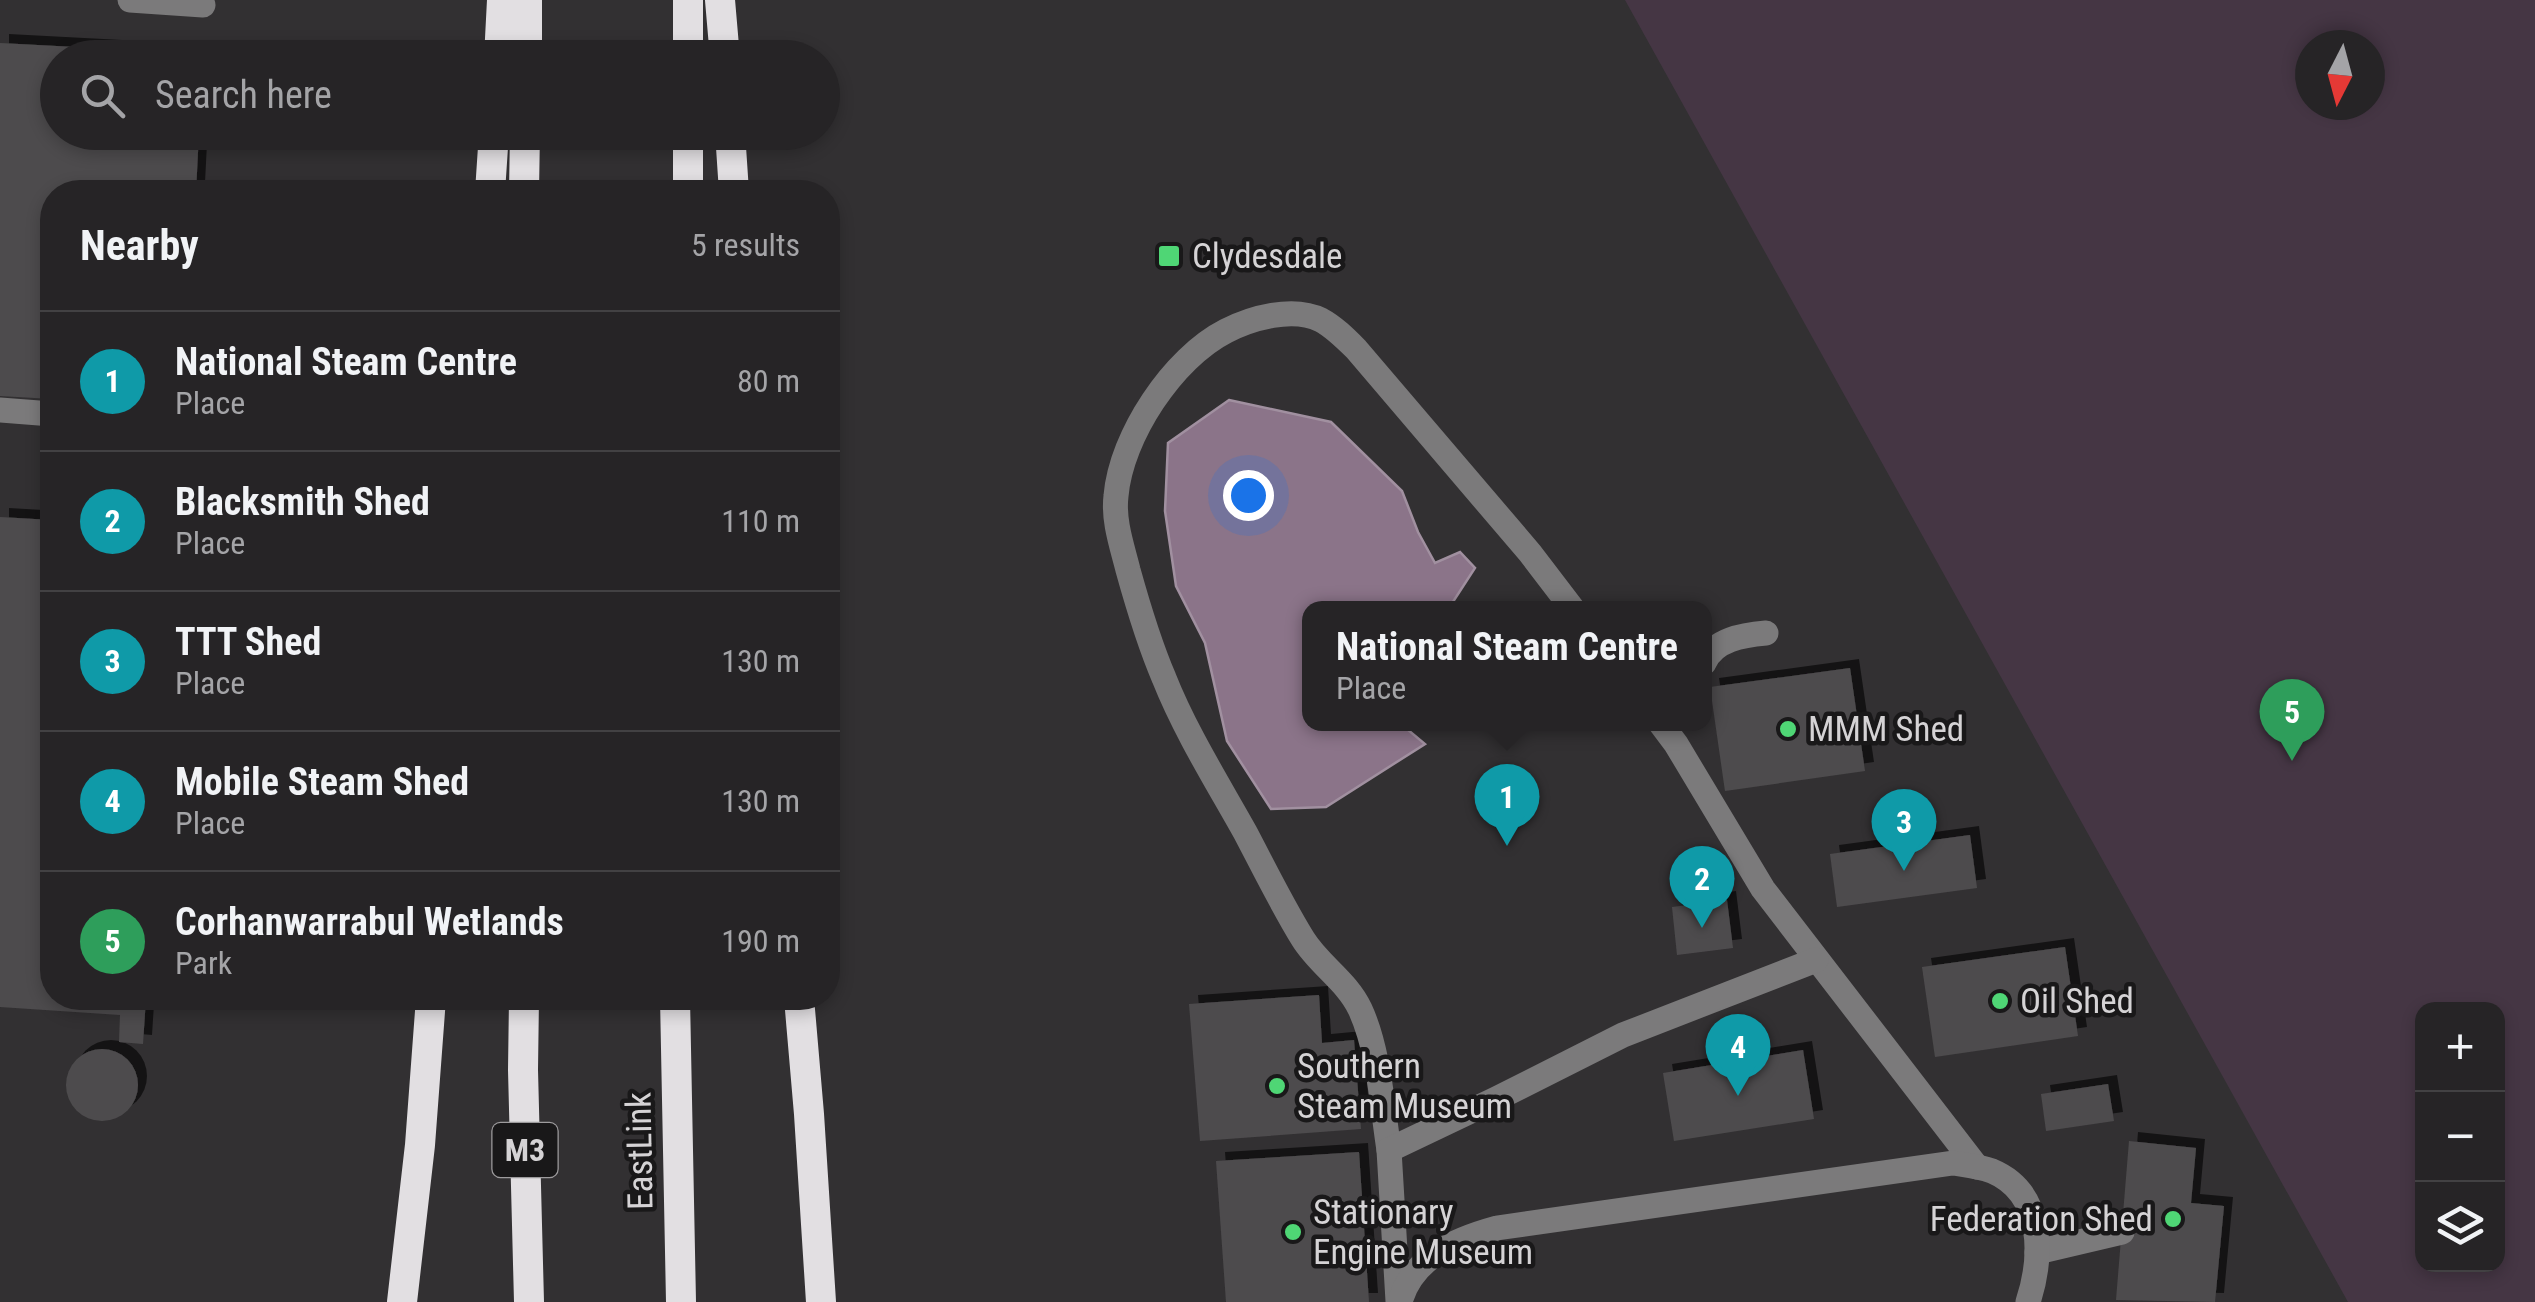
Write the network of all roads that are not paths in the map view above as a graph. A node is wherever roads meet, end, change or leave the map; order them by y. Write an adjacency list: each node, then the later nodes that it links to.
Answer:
1 (130, 0): 6 (lane)
2 (502, 0): 7 (highway)
3 (528, 0): 8 (highway)
4 (688, 0): 9 (highway)
5 (720, 0): 10 (highway)
6 (203, 6)
7 (499, 40)
8 (527, 40)
9 (688, 40)
10 (723, 40)
11 (493, 150): 15 (highway)
12 (525, 150): 16 (highway)
13 (688, 150): 17 (highway)
14 (731, 150): 18 (highway)
15 (491, 180)
16 (524, 180)
17 (688, 180)
18 (733, 180)
19 (0, 410): 20 (lane)
20 (40, 413)
21 (1567, 601): 30 (lane)
22 (1766, 633): 23 (lane)
23 (1712, 651)
24 (1674, 731): 25 (lane)
25 (1816, 960): 30 (lane); 31 (lane)
26 (430, 1010): 34 (highway)
27 (524, 1010): 35 (highway, M3)
28 (675, 1010): 36 (highway, EastLink)
29 (800, 1010): 37 (highway)
30 (1389, 1150): 38 (lane)
31 (1977, 1167): 33 (lane); 38 (lane)
32 (2122, 1232): 33 (lane)
33 (2037, 1252): 39 (lane)
34 (402, 1302)
35 (529, 1302)
36 (681, 1302)
37 (821, 1302)
38 (1399, 1302)
39 (2028, 1302)

